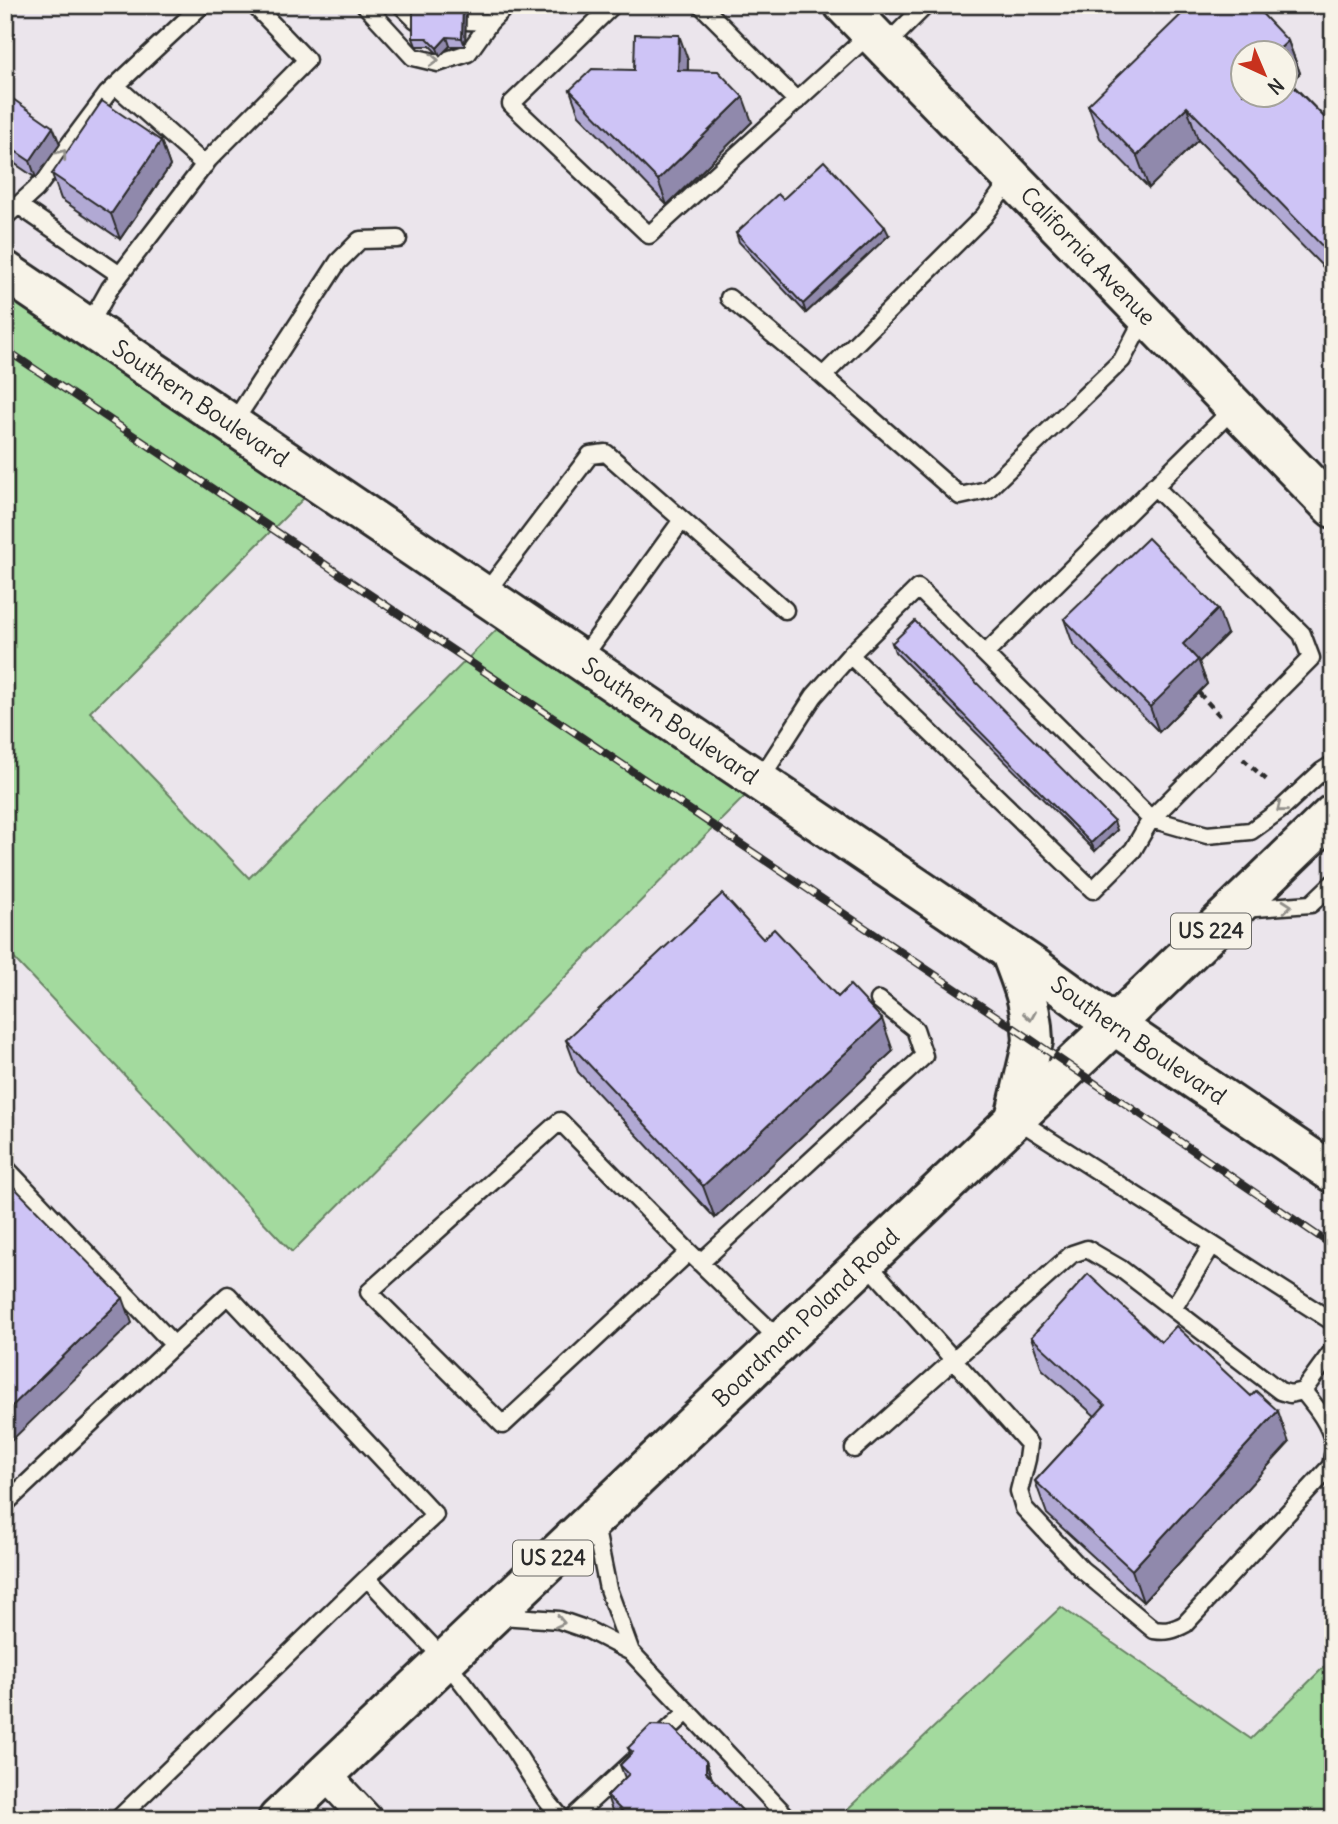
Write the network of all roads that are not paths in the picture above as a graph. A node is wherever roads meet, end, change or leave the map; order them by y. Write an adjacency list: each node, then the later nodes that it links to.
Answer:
1 (202, 5): 14 (lane)
2 (254, 5): 16 (lane)
3 (365, 5): 12 (lane, one-way to 12)
4 (401, 5): 10 (lane)
5 (506, 5): 12 (lane)
6 (613, 5): 15 (lane)
7 (701, 5): 15 (lane)
8 (844, 5): 13 (street, California Avenue)
9 (926, 5): 13 (lane)
10 (416, 20)
11 (466, 20): 12 (lane)
12 (489, 22)
13 (878, 39): 15 (lane); 17 (street, California Avenue)
14 (116, 86): 16 (lane); 18 (lane, one-way to 14)
15 (797, 101)
16 (205, 165): 22 (lane)
17 (1012, 177): 24 (street, California Avenue); 26 (lane)
18 (18, 205): 19 (lane); 22 (lane)
19 (5, 217)
20 (398, 239): 28 (lane)
21 (5, 271): 25 (street, Southern Boulevard)
22 (120, 275): 25 (lane)
23 (729, 298): 26 (lane)
24 (1146, 315): 26 (lane); 27 (street, California Avenue)
25 (88, 327): 28 (street, Southern Boulevard)
26 (823, 376)
27 (1235, 407): 29 (lane); 30 (street, California Avenue)
28 (232, 425): 32 (street, Southern Boulevard)
29 (1154, 486): 34 (lane); 40 (lane)
30 (1333, 508)
31 (682, 520): 32 (lane); 33 (lane); 36 (lane)
32 (484, 595): 36 (street, Southern Boulevard)
33 (785, 610)
34 (985, 654): 35 (lane); 40 (lane)
35 (850, 655): 38 (lane); 40 (lane)
36 (580, 660): 38 (street, Southern Boulevard)
37 (1333, 764): 40 (lane, one-way to 40)
38 (759, 782): 43 (street, Southern Boulevard)
39 (1333, 814): 42 (street, Boardman Poland Road / US 224)
40 (1151, 819)
41 (1333, 883): 42 (lane, one-way to 41)
42 (1233, 910): 45 (street, Boardman Poland Road / US 224)
43 (1010, 951): 45 (street, Southern Boulevard); 46 (street, one-way to 46)
44 (879, 1000): 50 (lane)
45 (1114, 1025): 46 (street, Boardman Poland Road / US 224); 48 (street, Southern Boulevard)
46 (1015, 1118): 49 (lane); 51 (street, Boardman Poland Road / US 224)
47 (5, 1167): 55 (lane)
48 (1333, 1173)
49 (1212, 1245): 52 (lane); 53 (lane)
50 (694, 1258): 50 (lane); 54 (lane)
51 (865, 1261): 54 (street, Boardman Poland Road / US 224); 57 (lane)
52 (1173, 1309): 57 (lane); 58 (lane)
53 (1333, 1322)
54 (781, 1341): 63 (street, Boardman Poland Road / US 224)
55 (174, 1345): 62 (lane); 64 (lane)
56 (1333, 1350): 58 (lane)
57 (954, 1360): 60 (lane); 61 (lane)
58 (1303, 1391): 59 (lane)
59 (1333, 1441)
60 (853, 1448)
61 (1333, 1455)
62 (5, 1504)
63 (594, 1519): 65 (street, Boardman Poland Road / US 224); 66 (lane)
64 (367, 1578): 67 (lane); 70 (lane)
65 (492, 1616): 66 (lane, one-way to 66); 67 (street, Boardman Poland Road / US 224)
66 (631, 1652): 68 (lane)
67 (445, 1660): 69 (street, Boardman Poland Road / US 224); 73 (lane)
68 (687, 1712): 74 (lane); 75 (lane)
69 (325, 1774): 71 (street, Boardman Poland Road / US 224); 72 (street)
70 (118, 1819)
71 (278, 1819)
72 (367, 1819)
73 (562, 1819)
74 (571, 1819)
75 (789, 1819)

